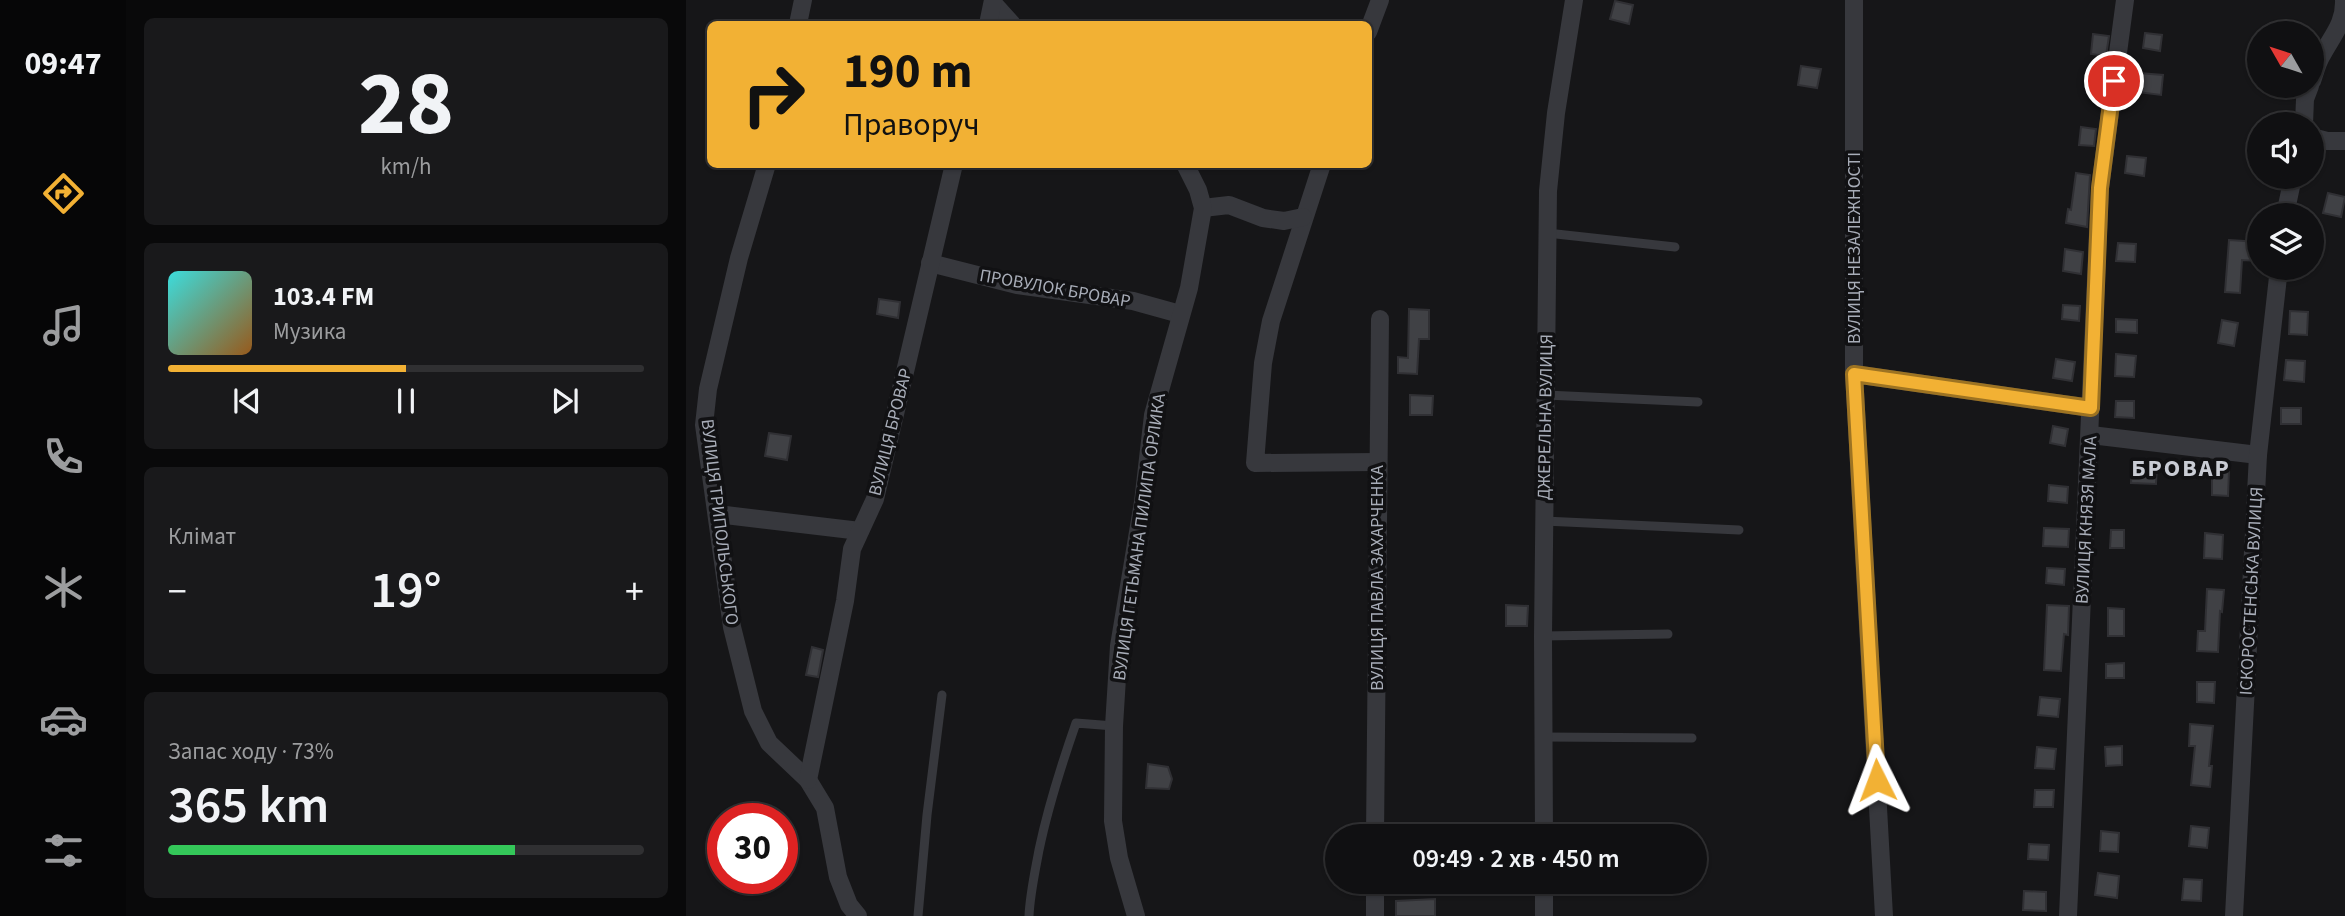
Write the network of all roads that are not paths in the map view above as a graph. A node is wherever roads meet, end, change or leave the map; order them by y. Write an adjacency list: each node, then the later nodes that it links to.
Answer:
1 (803, 0): 8 (street)
2 (1380, 0): 11 (street)
3 (1574, 0): 21 (street, ДЖЕРЕЛЬНА ВУЛИЦЯ)
4 (1854, 0): 27 (street, ВУЛИЦЯ НЕЗАЛЕЖНОСТІ)
5 (2125, 0): 30 (street, ВУЛИЦЯ КНЯЗЯ МАЛА)
6 (2344, 0): 12 (street)
7 (993, 2): 9 (street); 10 (street)
8 (799, 21)
9 (989, 21)
10 (1009, 21)
11 (1372, 21)
12 (2324, 52)
13 (2324, 140): 14 (street)
14 (2345, 141)
15 (766, 168): 34 (street, ВУЛИЦЯ ТРИПОЛЬСЬКОГО)
16 (953, 168): 23 (street, ВУЛИЦЯ БРОВАР)
17 (1187, 168): 19 (street)
18 (1321, 168): 20 (street)
19 (1203, 208): 20 (street); 25 (street, ВУЛИЦЯ ГЕТЬМАНА ПИЛИПА ОРЛИКА)
20 (1303, 217): 33 (street)
21 (1547, 233): 22 (lane); 28 (street, ДЖЕРЕЛЬНА ВУЛИЦЯ)
22 (1675, 247)
23 (930, 263): 25 (street, ПРОВУЛОК БРОВАР); 37 (street, ВУЛИЦЯ БРОВАР)
24 (2278, 280): 32 (street, ІСКОРОСТЕНСЬКА ВУЛИЦЯ)
25 (1180, 314): 41 (street, ВУЛИЦЯ ГЕТЬМАНА ПИЛИПА ОРЛИКА)
26 (1380, 319): 33 (street, ВУЛИЦЯ ПАВЛА ЗАХАРЧЕНКА)
27 (1854, 374): 30 (street); 55 (street, ВУЛИЦЯ НЕЗАЛЕЖНОСТІ)
28 (1545, 395): 29 (lane); 35 (street, ДЖЕРЕЛЬНА ВУЛИЦЯ)
29 (1698, 402)
30 (2091, 408): 31 (street, ВУЛИЦЯ КНЯЗЯ МАЛА)
31 (2091, 435): 32 (street); 56 (street, ВУЛИЦЯ КНЯЗЯ МАЛА)
32 (2259, 456): 57 (street, ІСКОРОСТЕНСЬКА ВУЛИЦЯ)
33 (1377, 462): 45 (street, ВУЛИЦЯ ПАВЛА ЗАХАРЧЕНКА)
34 (717, 514): 37 (street); 44 (street, ВУЛИЦЯ ТРИПОЛЬСЬКОГО)
35 (1544, 521): 36 (lane); 39 (street, ДЖЕРЕЛЬНА ВУЛИЦЯ)
36 (1739, 530)
37 (860, 531): 44 (street, ВУЛИЦЯ БРОВАР)
38 (1668, 634): 39 (lane)
39 (1542, 636): 42 (street, ДЖЕРЕЛЬНА ВУЛИЦЯ)
40 (942, 695): 50 (lane)
41 (1114, 726): 51 (lane); 52 (street, ВУЛИЦЯ ГЕТЬМАНА ПИЛИПА ОРЛИКА)
42 (1543, 737): 43 (lane); 46 (street, ДЖЕРЕЛЬНА ВУЛИЦЯ)
43 (1692, 738)
44 (808, 780): 49 (street, ВУЛИЦЯ ТРИПОЛЬСЬКОГО)
45 (1375, 824)
46 (1544, 824)
47 (1375, 894): 53 (street)
48 (1544, 894): 54 (street)
49 (859, 916)
50 (918, 916)
51 (1029, 916)
52 (1136, 916)
53 (1375, 916)
54 (1544, 916)
55 (1884, 916)
56 (2068, 916)
57 (2234, 916)

